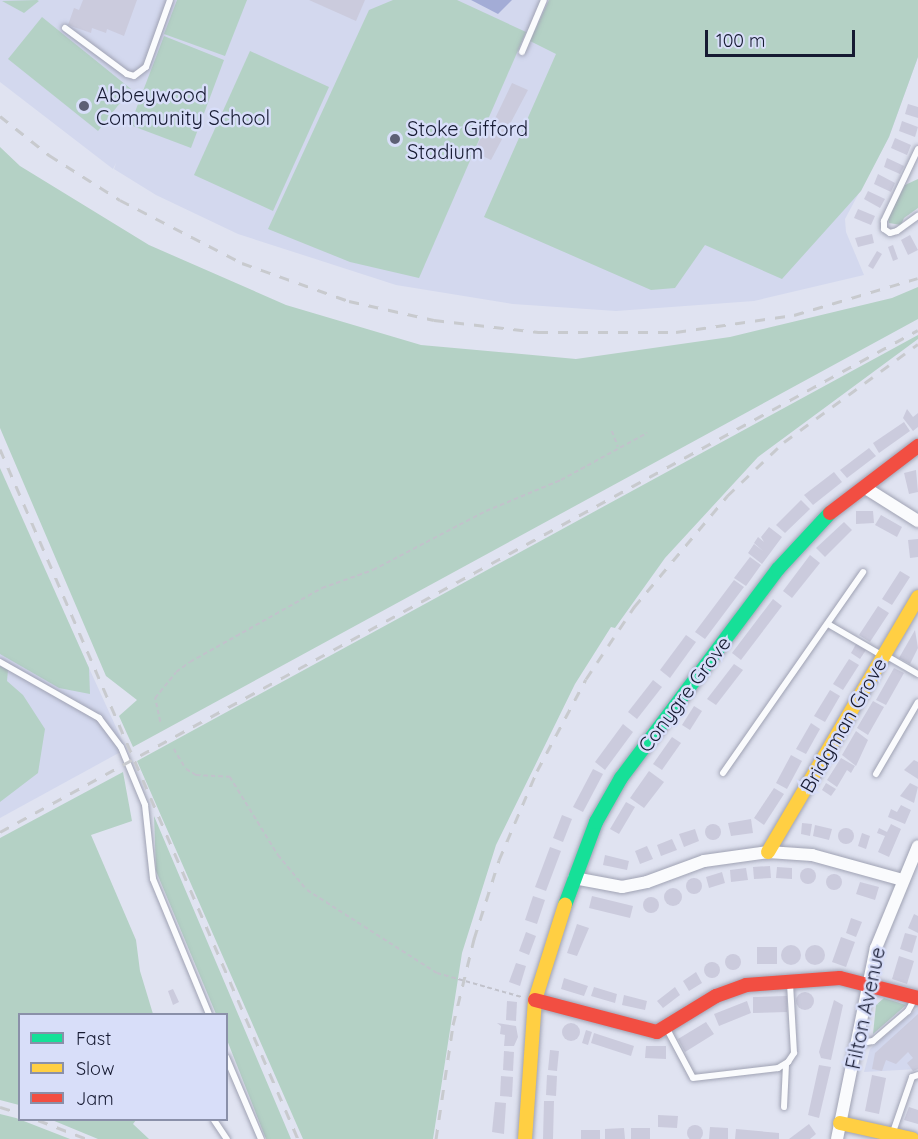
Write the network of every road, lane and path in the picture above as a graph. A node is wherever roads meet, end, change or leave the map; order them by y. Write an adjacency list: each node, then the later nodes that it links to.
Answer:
1 (170, 0): 3 (lane)
2 (544, 0): 4 (lane)
3 (65, 28)
4 (522, 52)
5 (918, 149): 6 (lane)
6 (910, 173): 7 (lane); 8 (lane)
7 (918, 177)
8 (918, 216)
9 (612, 431): 12 (path)
10 (647, 433): 12 (path)
11 (918, 446): 13 (street, Conygre Grove)
12 (619, 448): 22 (path)
13 (864, 487): 14 (street); 28 (street, Conygre Grove)
14 (918, 521)
15 (863, 572): 17 (lane)
16 (918, 597): 18 (street, Bridgman Grove)
17 (828, 624): 18 (lane); 24 (lane)
18 (884, 656): 20 (lane); 27 (street, Bridgman Grove)
19 (0, 662): 34 (lane)
20 (918, 674)
21 (918, 702): 25 (lane)
22 (160, 722)
23 (174, 749): 33 (path)
24 (723, 773)
25 (876, 774)
26 (918, 846): 29 (street, Filton Avenue)
27 (768, 852): 28 (street); 29 (street)
28 (574, 878): 33 (street, Conygre Grove)
29 (903, 880): 31 (street, Filton Avenue)
30 (790, 982): 31 (street); 35 (street); 38 (lane)
31 (867, 983): 32 (street); 36 (street, Filton Avenue)
32 (917, 998): 36 (lane)
33 (535, 1000): 35 (street); 46 (street, Conygre Grove)
34 (209, 1013)
35 (667, 1028): 38 (lane)
36 (856, 1044): 42 (street, Filton Avenue)
37 (228, 1062): 45 (lane)
38 (786, 1064): 40 (lane)
39 (918, 1075): 43 (lane)
40 (784, 1107)
41 (215, 1121): 44 (lane)
42 (840, 1123): 43 (street); 47 (street, Filton Avenue)
43 (892, 1133): 48 (street)
44 (227, 1139)
45 (261, 1139)
46 (525, 1139)
47 (837, 1139)
48 (912, 1139)

